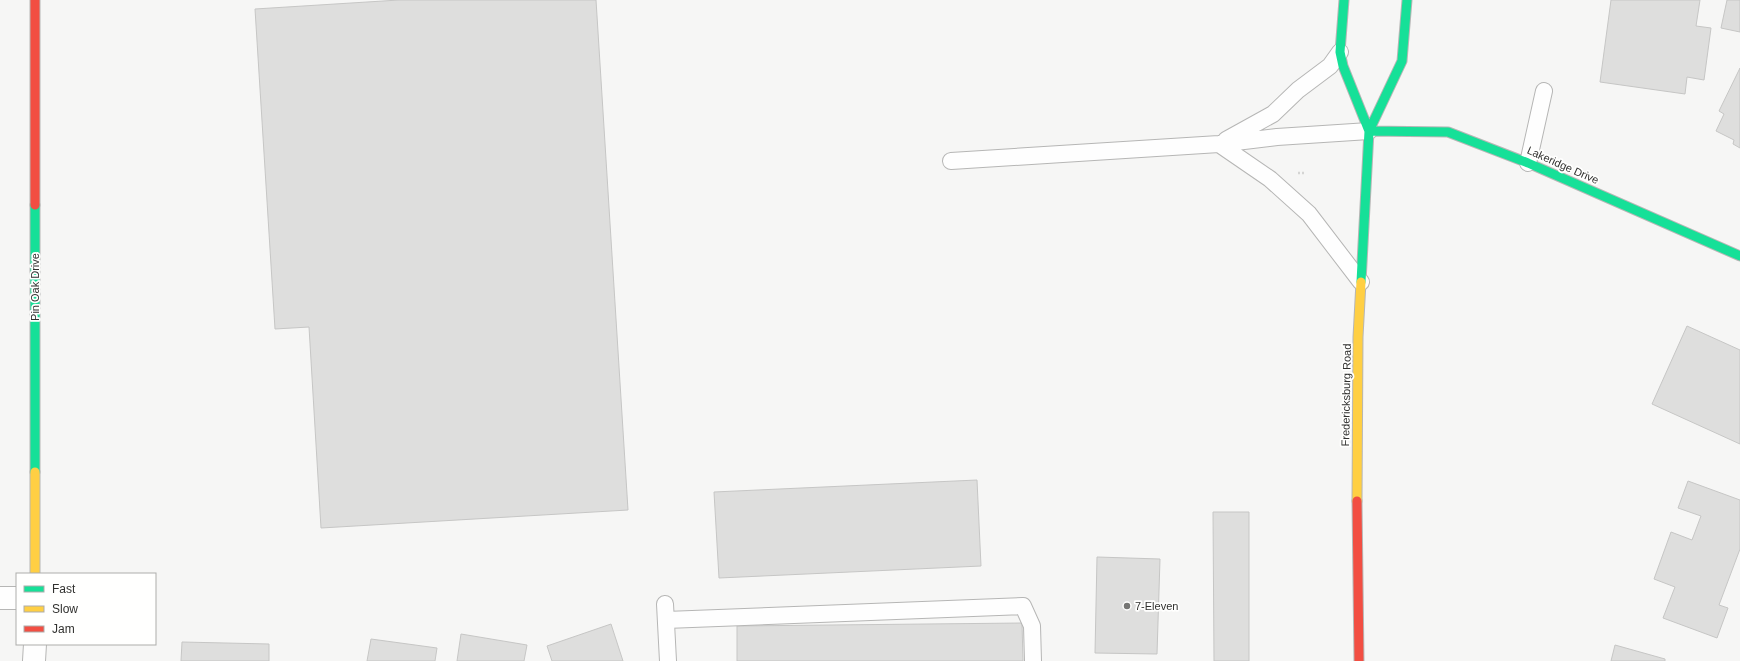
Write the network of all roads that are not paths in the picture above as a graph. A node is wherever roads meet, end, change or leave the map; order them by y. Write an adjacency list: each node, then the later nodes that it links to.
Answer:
1 (35, 0): 12 (street, Pin Oak Drive)
2 (1344, 0): 4 (street, Fredericksburg Road)
3 (1406, 0): 6 (street, Fredericksburg Road)
4 (1340, 52): 6 (street, Fredericksburg Road); 7 (lane)
5 (1544, 91): 9 (lane)
6 (1369, 130): 7 (lane); 9 (street, Lakeridge Drive); 11 (street, Fredericksburg Road)
7 (1219, 144): 8 (lane); 11 (lane)
8 (951, 161)
9 (1528, 163): 10 (street, Lakeridge Drive)
10 (1740, 256)
11 (1361, 282): 21 (street, Fredericksburg Road)
12 (35, 573)
13 (0, 598): 14 (street)
14 (16, 598)
15 (665, 604): 16 (lane)
16 (666, 620): 19 (lane); 20 (lane)
17 (35, 645): 18 (street)
18 (34, 661)
19 (668, 661)
20 (1034, 661)
21 (1359, 661)

